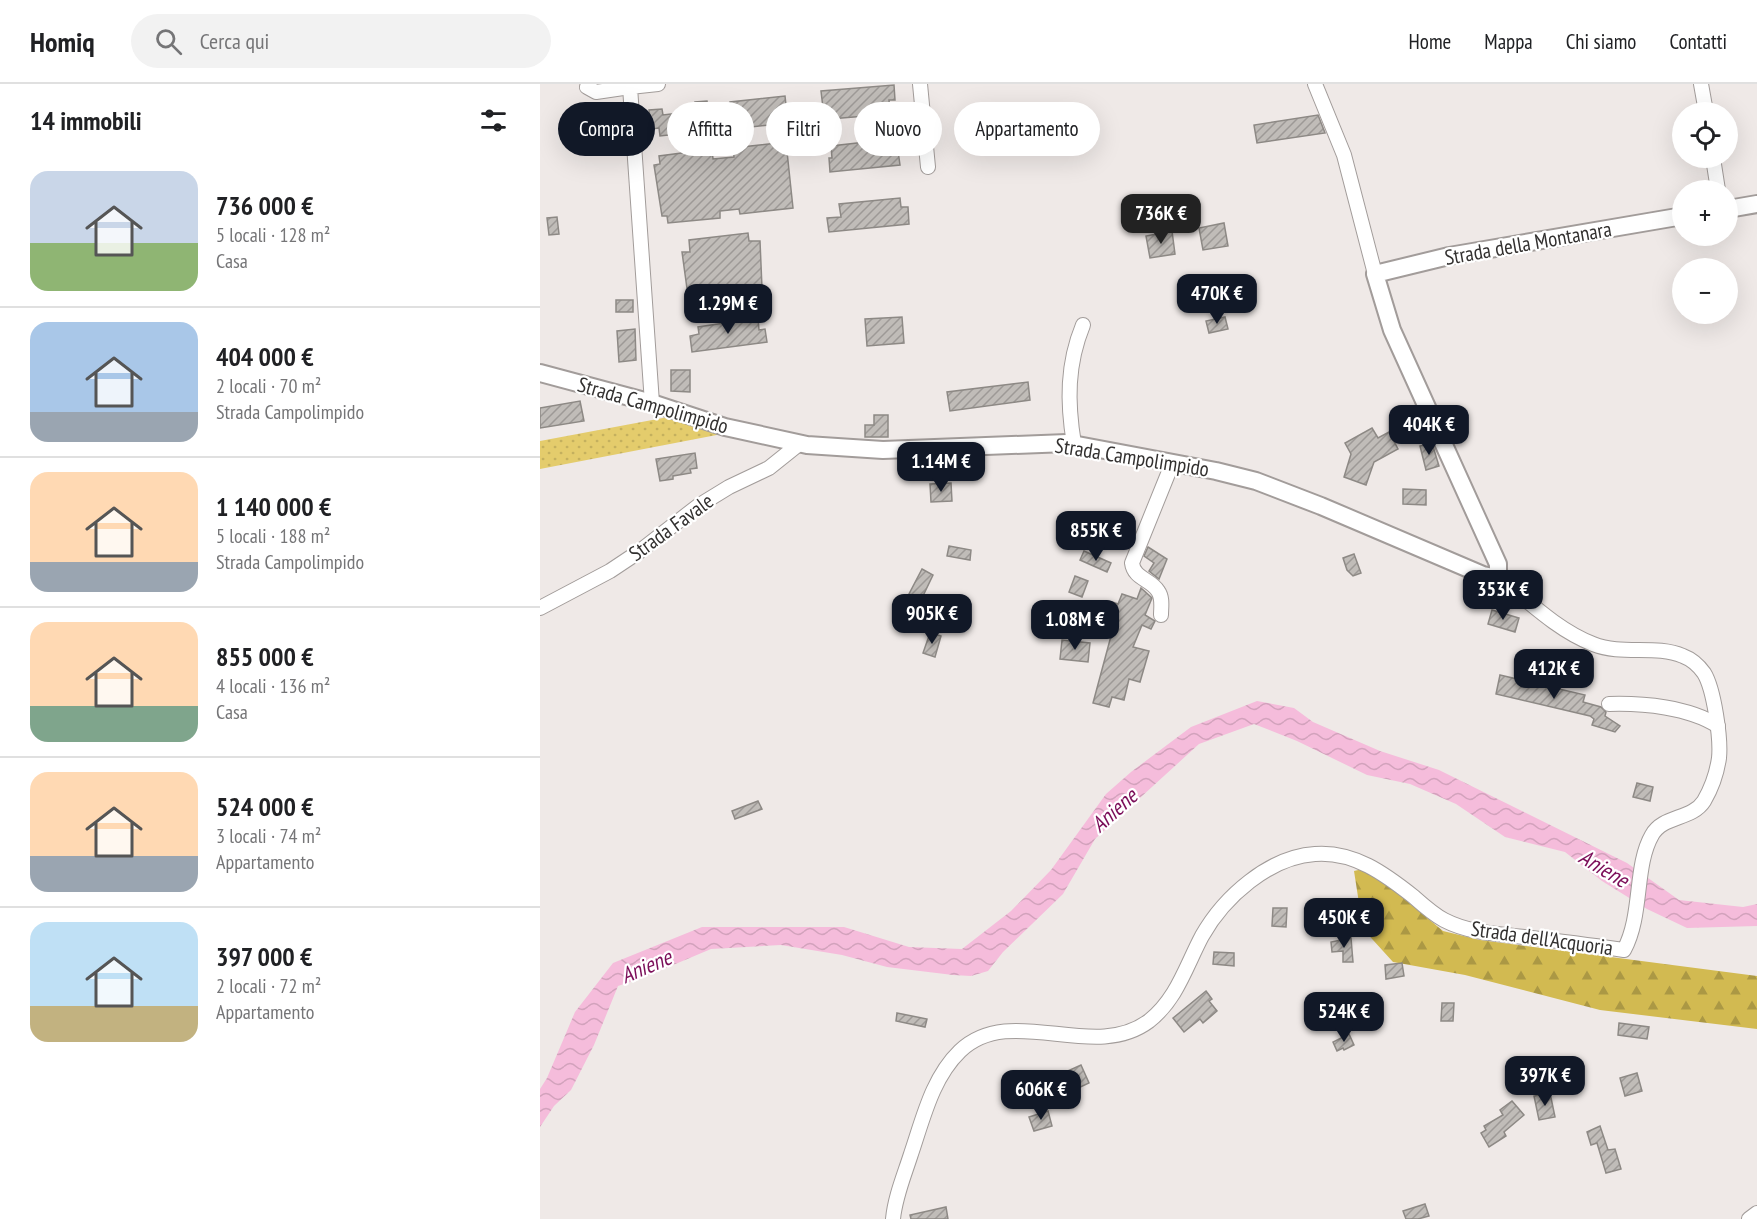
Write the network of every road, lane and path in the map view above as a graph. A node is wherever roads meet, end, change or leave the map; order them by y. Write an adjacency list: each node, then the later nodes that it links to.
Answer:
1 (588, 84): 6 (street)
2 (658, 84): 6 (street)
3 (920, 84): 8 (street)
4 (1315, 84): 12 (street)
5 (1701, 84): 7 (street)
6 (630, 87): 15 (street)
7 (1704, 102)
8 (928, 167)
9 (1757, 204): 10 (street)
10 (1738, 207)
11 (1672, 218): 12 (street, Strada della Montanara)
12 (1375, 274): 19 (street)
13 (1083, 325): 17 (street)
14 (540, 373): 15 (street, Strada Campolimpido)
15 (652, 403): 16 (street, Strada Campolimpido)
16 (799, 444): 17 (street, Strada Campolimpido); 20 (street, Strada Favale)
17 (1074, 444): 18 (street, Strada Campolimpido)
18 (1172, 464): 19 (street, Strada Campolimpido); 21 (street)
19 (1497, 576): 23 (street)
20 (540, 608)
21 (1161, 615)
22 (1609, 704): 23 (street)
23 (1718, 726): 25 (street, Strada dell'Acquoria)
24 (1757, 1213): 26 (street)
25 (893, 1219)
26 (1749, 1219)

